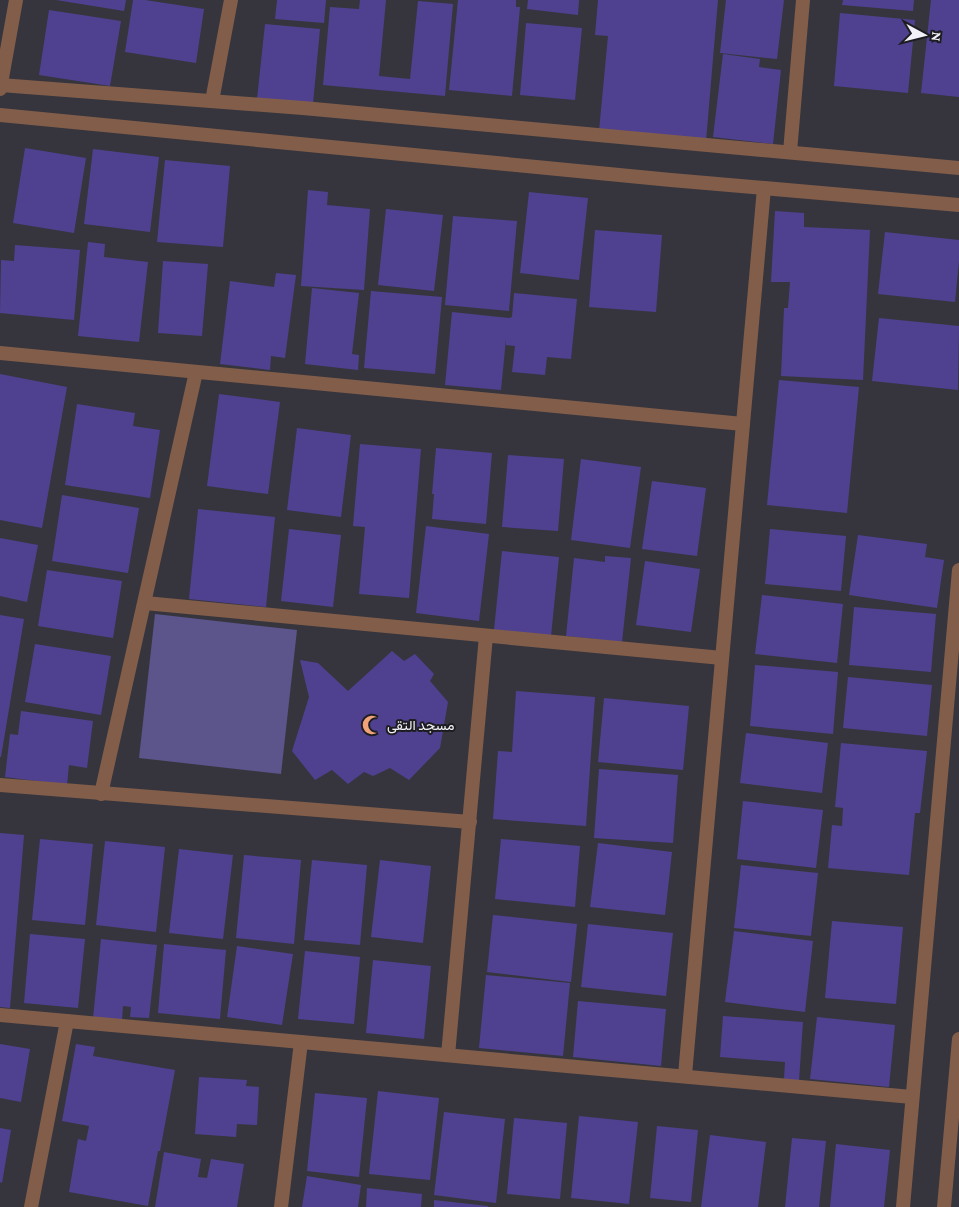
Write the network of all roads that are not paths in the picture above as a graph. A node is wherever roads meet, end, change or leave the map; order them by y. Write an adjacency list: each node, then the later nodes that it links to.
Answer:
1 (16, 0): 4 (street)
2 (231, 0): 5 (street)
3 (803, 0): 7 (street)
4 (0, 87): 5 (street)
5 (212, 101): 7 (street)
6 (0, 115): 9 (street)
7 (790, 152): 8 (street)
8 (959, 168)
9 (764, 188): 10 (street); 13 (street)
10 (959, 205)
11 (0, 353): 12 (street)
12 (196, 372): 13 (street); 15 (street)
13 (743, 424): 17 (street)
14 (959, 570): 27 (street)
15 (145, 603): 16 (street); 19 (street)
16 (486, 636): 17 (street); 20 (street)
17 (722, 658): 26 (street)
18 (0, 785): 19 (street)
19 (101, 794): 20 (street)
20 (470, 822): 25 (street)
21 (0, 1015): 22 (street)
22 (67, 1021): 24 (street); 28 (street)
23 (959, 1039): 31 (street)
24 (301, 1042): 25 (street); 29 (street)
25 (448, 1055): 26 (street)
26 (685, 1076): 27 (street)
27 (912, 1097): 30 (street)
28 (31, 1207)
29 (281, 1207)
30 (903, 1207)
31 (944, 1207)

